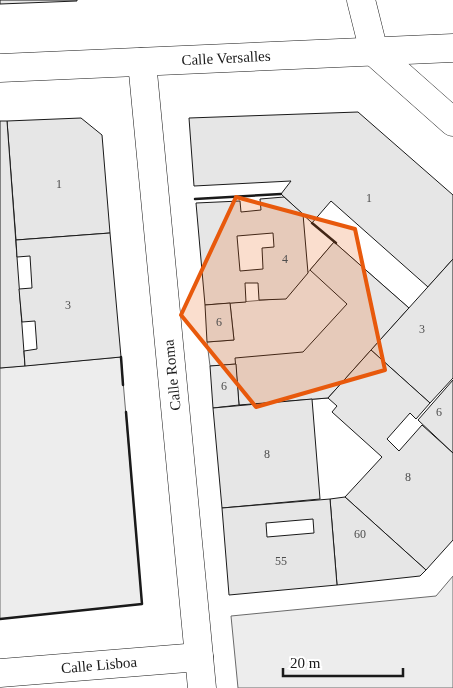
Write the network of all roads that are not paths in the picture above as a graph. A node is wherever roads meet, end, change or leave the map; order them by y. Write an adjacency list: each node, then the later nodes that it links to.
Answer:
1 (361, 0): 3 (street)
2 (453, 48): 3 (street, Calle Versalles)
3 (374, 52): 4 (street, Calle Versalles); 6 (street)
4 (142, 62): 5 (street, Calle Versalles); 7 (street, Calle Roma)
5 (0, 68)
6 (453, 122)
7 (199, 657): 8 (street, Calle Lisboa); 9 (street, Calle Roma)
8 (0, 673)
9 (202, 688)

